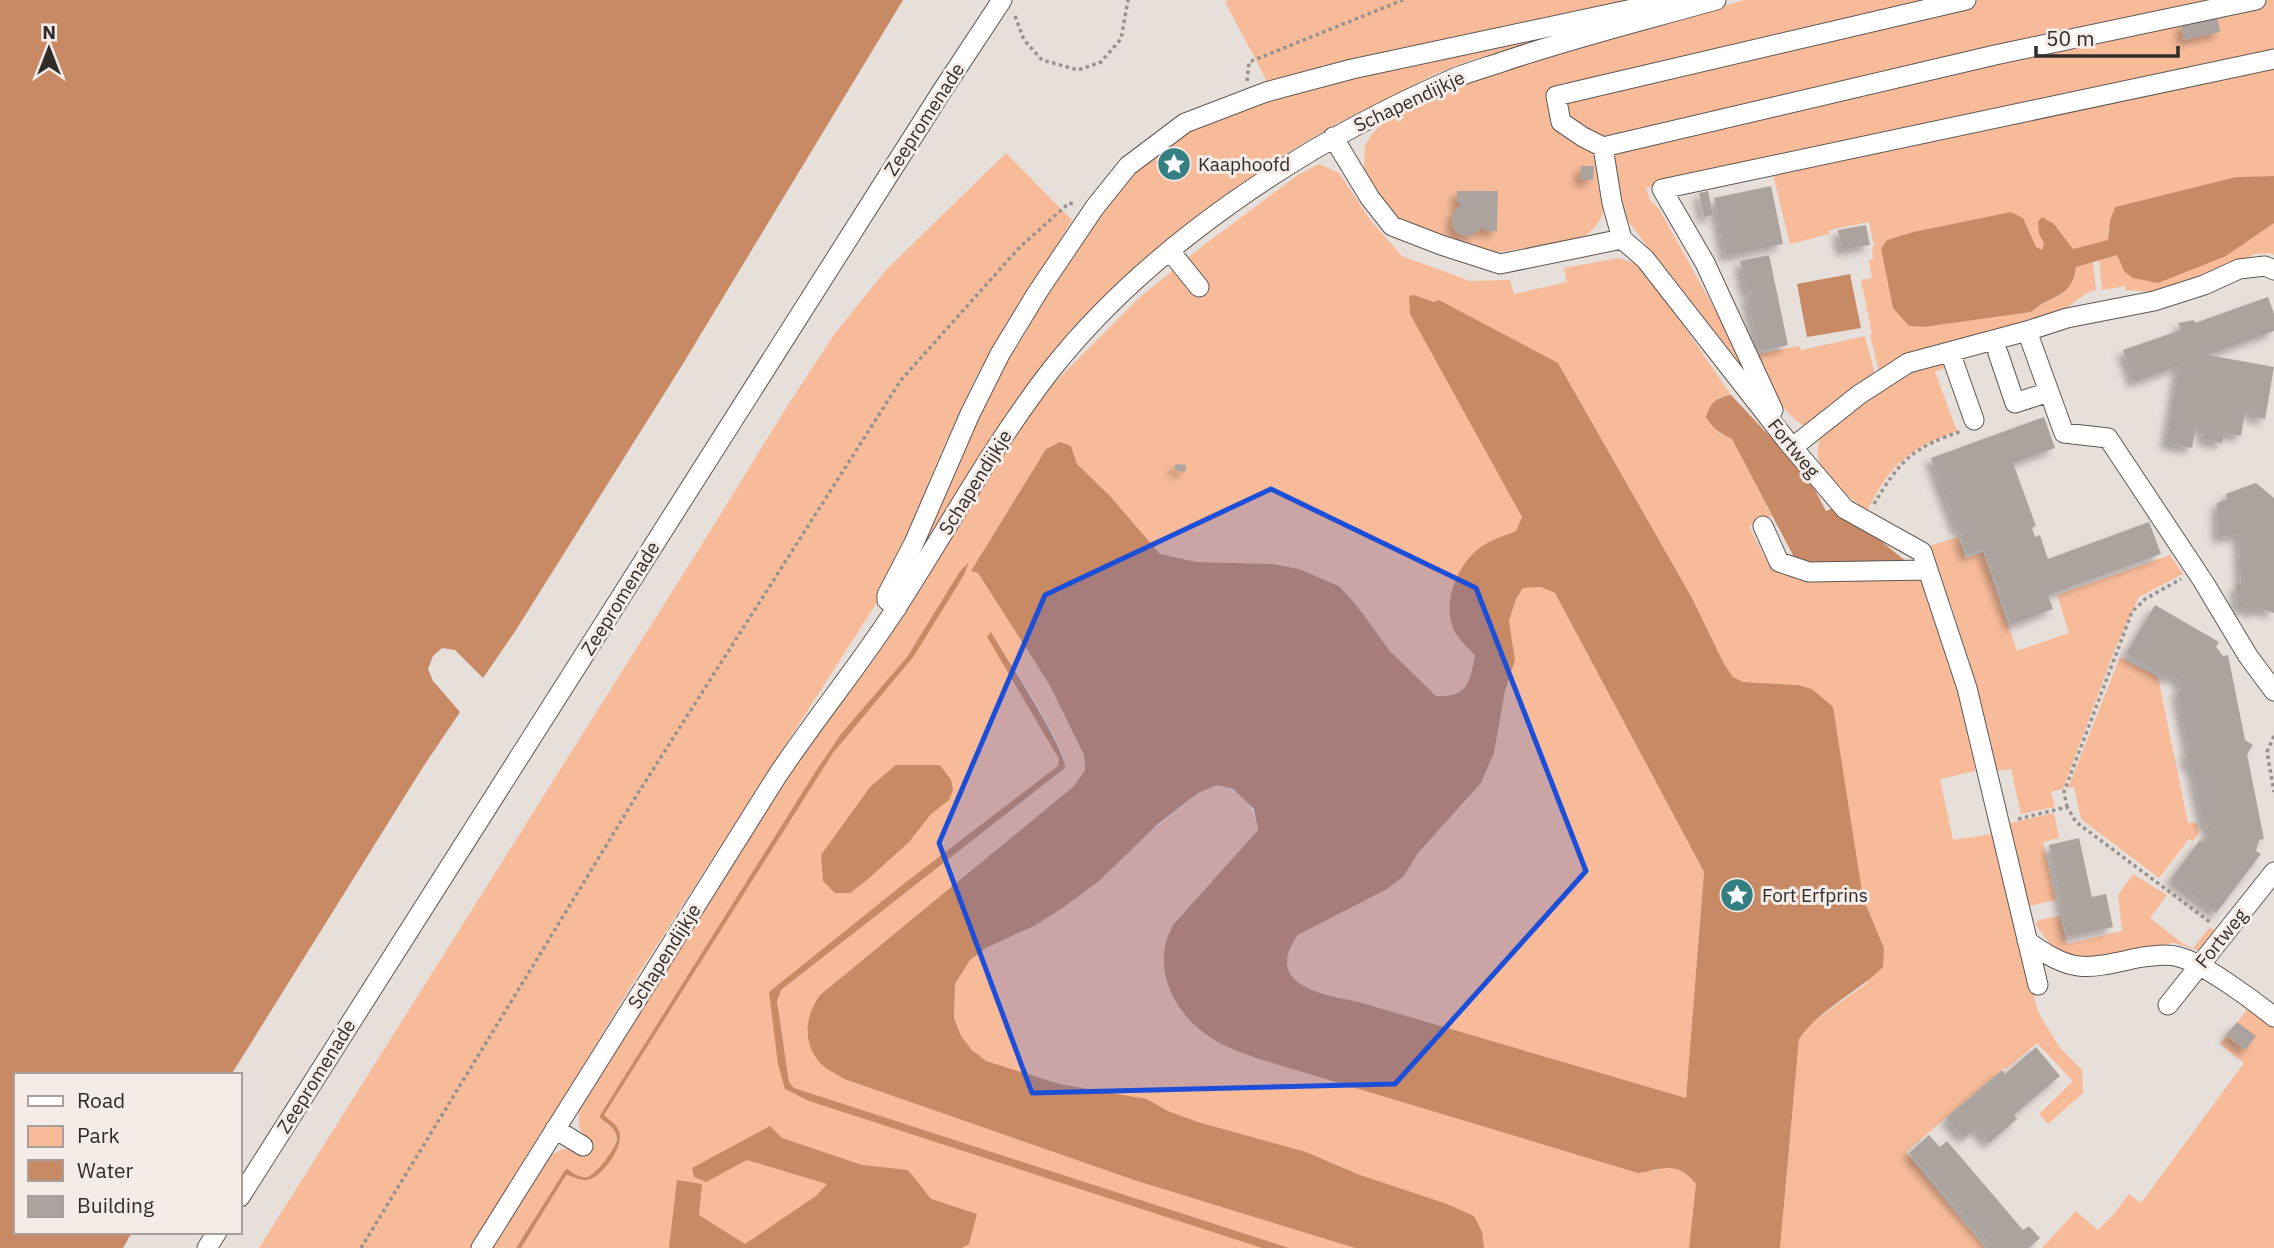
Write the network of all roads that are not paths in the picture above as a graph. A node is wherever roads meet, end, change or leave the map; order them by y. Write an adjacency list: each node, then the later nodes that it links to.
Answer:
1 (1673, 0): 23 (street)
2 (1716, 0): 8 (street, Schapendijkje)
3 (1966, 0): 9 (street)
4 (2256, 0): 5 (street)
5 (2206, 5): 9 (street)
6 (1008, 6): 33 (street, Zeepromenade)
7 (2274, 59): 19 (street)
8 (1333, 137): 10 (street); 11 (street, Schapendijkje)
9 (1604, 147): 10 (street)
10 (1622, 239): 19 (street, Fortweg)
11 (1170, 251): 13 (street); 23 (street, Schapendijkje)
12 (2274, 270): 14 (street)
13 (1199, 287)
14 (2027, 331): 15 (street); 17 (street)
15 (1950, 352): 18 (street); 20 (street)
16 (1998, 353): 17 (street)
17 (2049, 391): 24 (street)
18 (1974, 420)
19 (1780, 431): 20 (street, Fortweg)
20 (1793, 447): 22 (street, Fortweg)
21 (1763, 526): 22 (street)
22 (1928, 570): 26 (street, Fortweg)
23 (897, 608): 31 (street, Schapendijkje)
24 (2274, 691)
25 (2274, 872): 27 (street, Fortweg)
26 (2027, 941): 27 (street); 28 (street, Fortweg)
27 (2199, 965): 29 (street, Fortweg); 30 (street)
28 (2038, 985)
29 (2168, 1005)
30 (2274, 1017)
31 (555, 1129): 32 (street); 34 (street, Schapendijkje)
32 (583, 1146)
33 (242, 1194)
34 (481, 1248)

